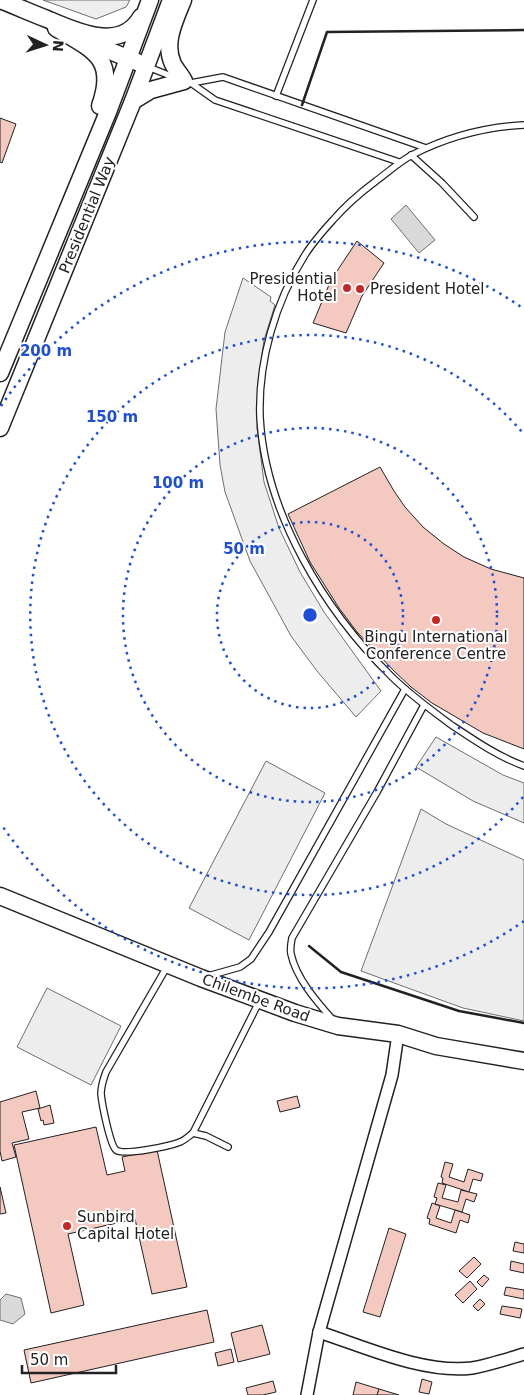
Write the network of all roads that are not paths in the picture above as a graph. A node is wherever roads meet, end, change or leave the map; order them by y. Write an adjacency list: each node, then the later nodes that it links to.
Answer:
1 (0, 0): 5 (main road)
2 (171, 0): 9 (main road, Presidential Way)
3 (184, 0): 10 (main road)
4 (313, 0): 11 (lane)
5 (149, 2): 8 (main road, Presidential Way)
6 (0, 7): 7 (main road)
7 (56, 28): 8 (main road); 18 (main road)
8 (128, 59): 9 (main road); 18 (main road, Presidential Way)
9 (146, 66): 10 (lane); 12 (main road, Presidential Way)
10 (188, 82): 11 (lane); 12 (main road); 16 (lane)
11 (276, 96): 14 (lane)
12 (133, 101): 20 (main road, Presidential Way)
13 (524, 124): 14 (lane)
14 (426, 148): 15 (lane)
15 (412, 155): 16 (lane); 17 (lane)
16 (399, 162): 21 (lane)
17 (474, 217)
18 (53, 245): 19 (main road, Presidential Way)
19 (0, 373)
20 (0, 428)
21 (405, 689): 22 (lane); 26 (lane)
22 (424, 705): 23 (lane); 28 (lane)
23 (524, 766)
24 (0, 896): 25 (main road, Chilembe Road)
25 (169, 964): 26 (main road, Chilembe Road); 31 (lane)
26 (201, 978): 27 (main road, Chilembe Road)
27 (260, 1000): 28 (main road, Chilembe Road); 31 (lane)
28 (338, 1026): 29 (main road, Chilembe Road)
29 (398, 1034): 30 (main road, Chilembe Road); 33 (street)
30 (524, 1061)
31 (193, 1133): 32 (lane)
32 (228, 1147)
33 (319, 1332): 34 (street); 35 (street)
34 (524, 1354)
35 (307, 1395)

